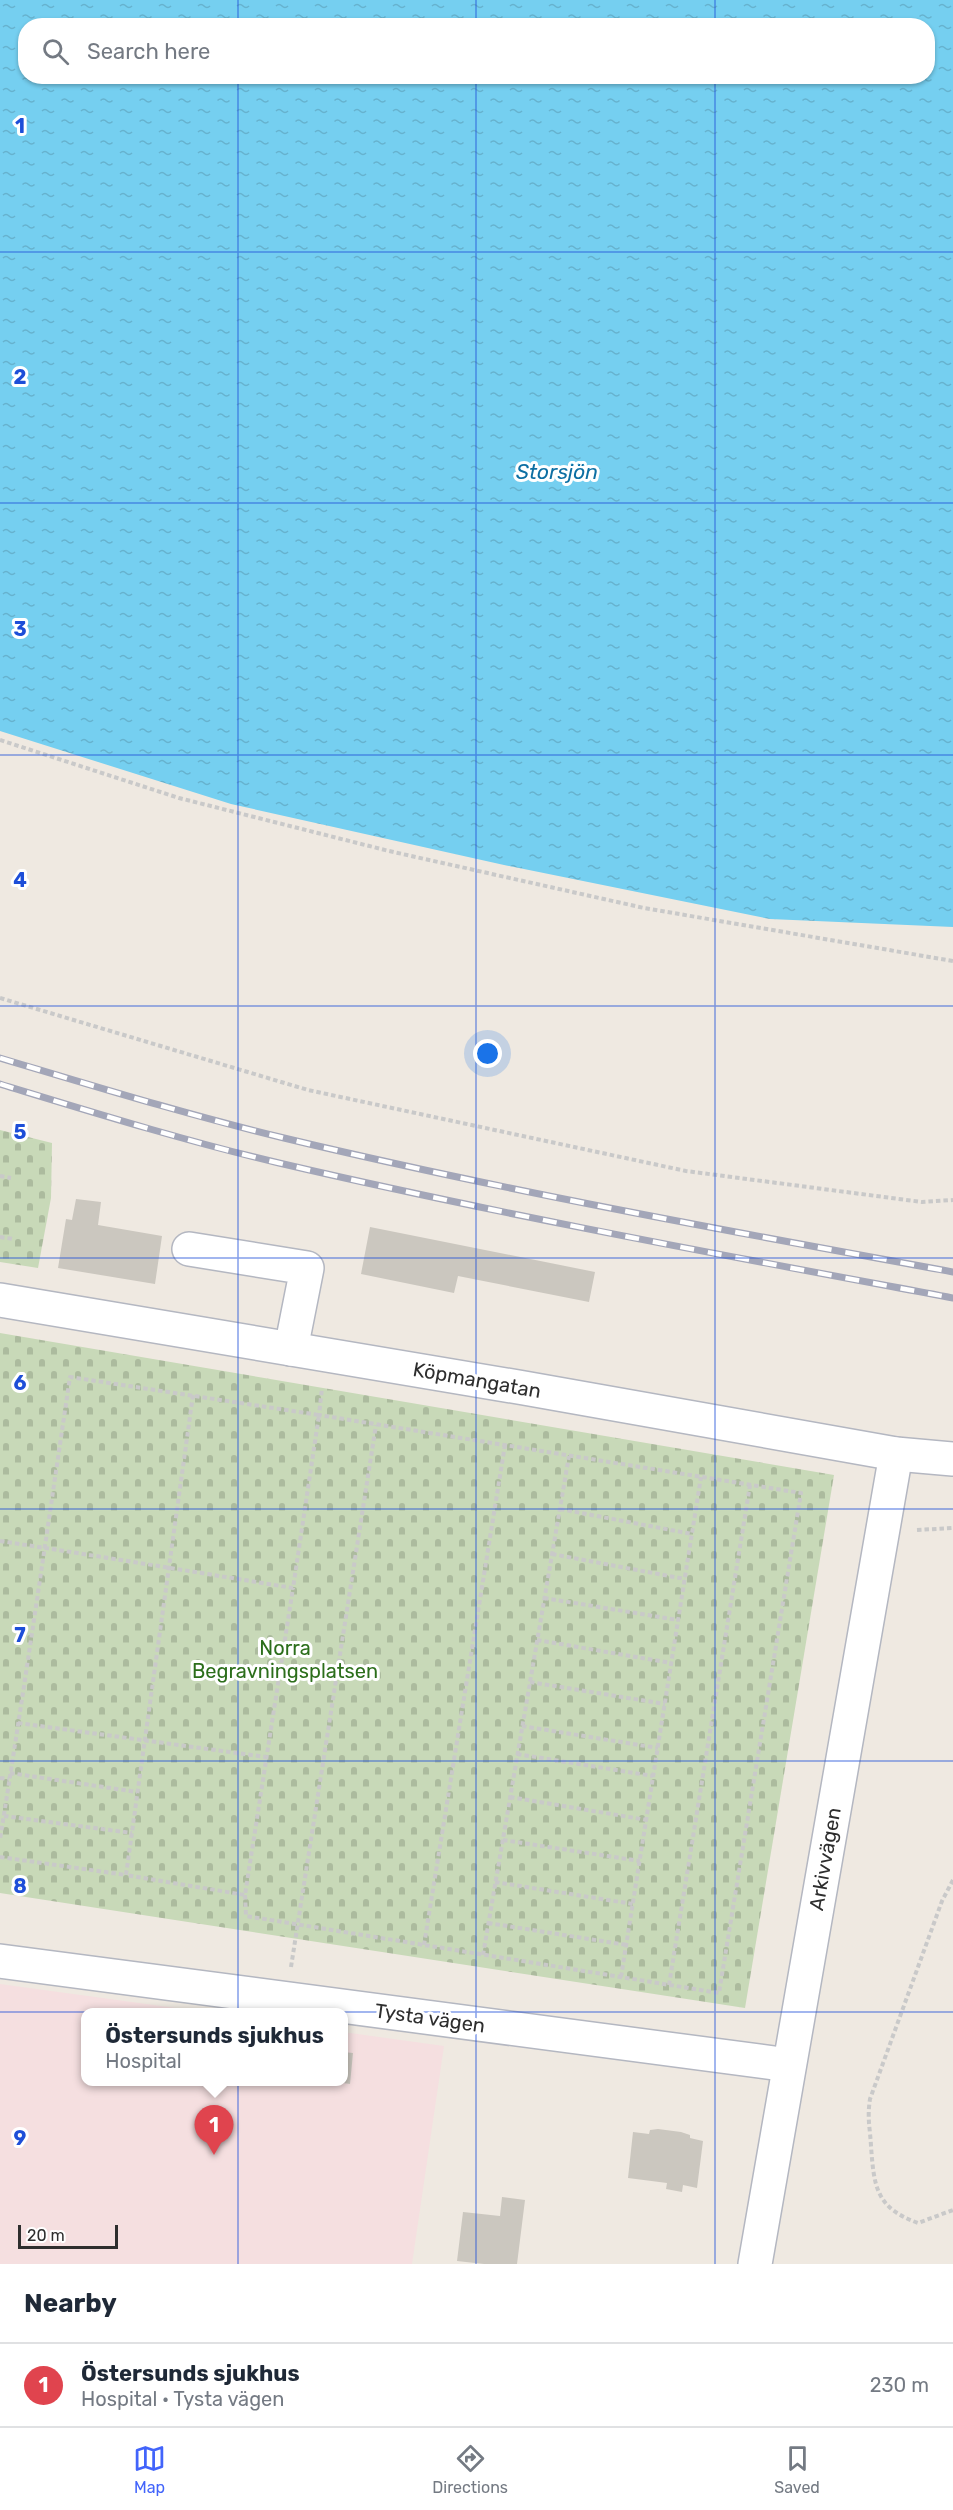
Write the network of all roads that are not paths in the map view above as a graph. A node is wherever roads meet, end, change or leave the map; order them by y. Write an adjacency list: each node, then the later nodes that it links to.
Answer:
1 (189, 1249): 3 (street)
2 (0, 1300): 3 (street, Köpmangatan)
3 (291, 1349): 4 (street, Köpmangatan)
4 (896, 1454): 5 (street, Köpmangatan); 7 (street, Arkivvägen)
5 (953, 1459)
6 (0, 1960): 7 (street, Tysta vägen)
7 (789, 2065): 8 (street, Arkivvägen)
8 (756, 2264)

